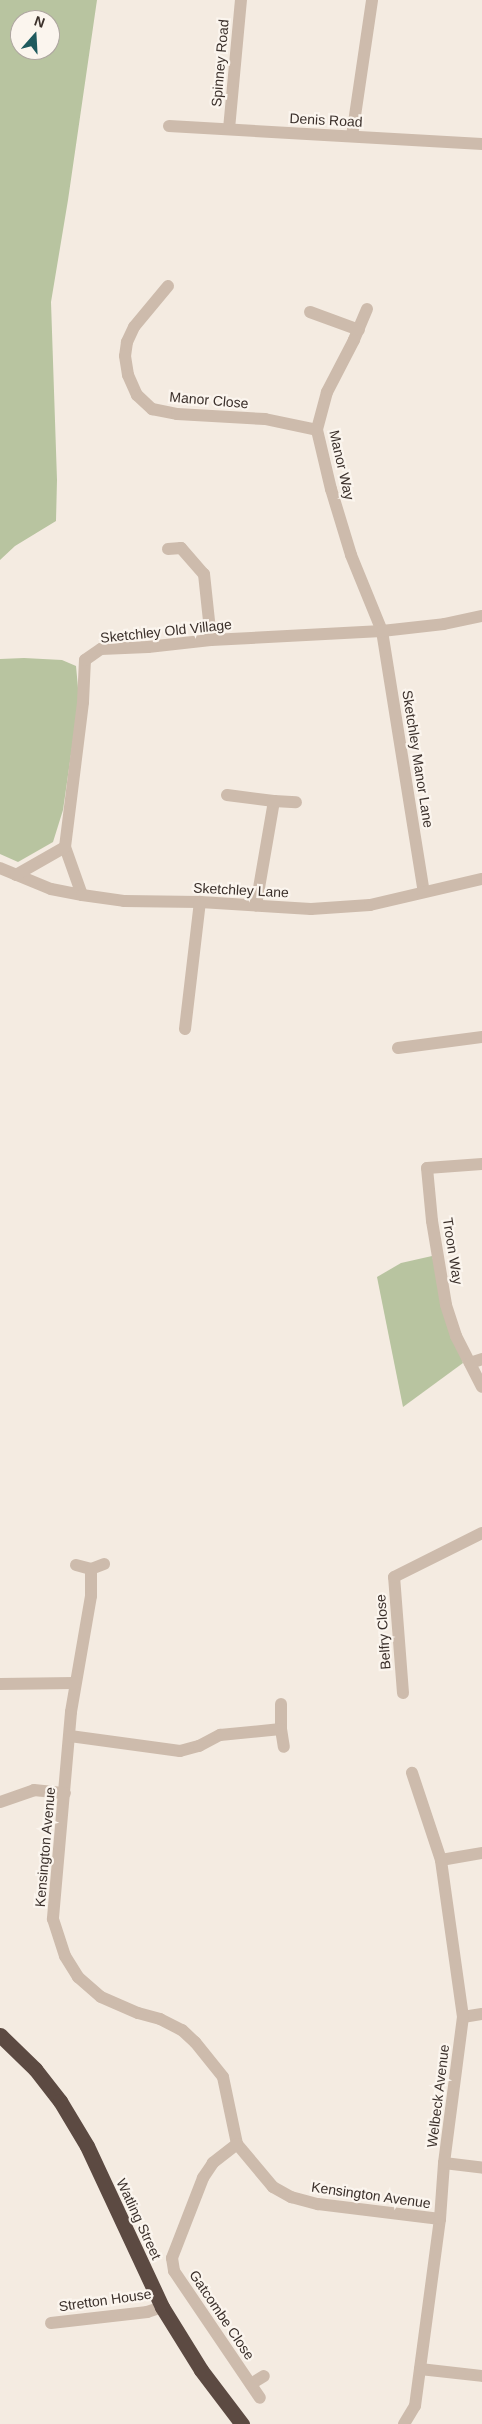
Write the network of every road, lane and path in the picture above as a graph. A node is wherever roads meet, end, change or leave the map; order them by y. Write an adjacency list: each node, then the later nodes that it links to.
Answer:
1 (241, 0): 4 (street, Spinney Road)
2 (372, 0): 5 (street)
3 (169, 126): 4 (street, Denis Road)
4 (229, 130): 5 (street, Denis Road)
5 (352, 136): 6 (street, Denis Road)
6 (482, 144)
7 (168, 286): 11 (street, Manor Close)
8 (367, 309): 10 (street, Manor Way)
9 (310, 312): 10 (street)
10 (359, 330): 11 (street, Manor Way)
11 (317, 430): 14 (street, Manor Way)
12 (168, 549): 15 (street)
13 (482, 616): 14 (street, Sketchley Old Village)
14 (382, 631): 15 (street, Sketchley Old Village); 23 (street, Sketchley Manor Lane)
15 (211, 640): 19 (street, Sketchley Old Village)
16 (227, 795): 17 (street)
17 (274, 801): 18 (street); 26 (street)
18 (296, 802)
19 (65, 847): 21 (street); 24 (street, Sketchley Old Village)
20 (0, 868): 21 (street, Sketchley Lane)
21 (16, 875): 24 (street, Sketchley Lane)
22 (482, 879): 23 (street, Sketchley Lane)
23 (424, 892): 26 (street, Sketchley Lane)
24 (82, 896): 25 (street, Sketchley Lane)
25 (200, 902): 26 (street, Sketchley Lane); 27 (street)
26 (256, 904)
27 (186, 1029)
28 (482, 1037): 29 (street)
29 (398, 1048)
30 (482, 1164): 32 (street, Troon Way)
31 (482, 1358): 32 (street)
32 (470, 1363): 33 (street, Troon Way)
33 (482, 1387)
34 (482, 1533): 40 (street, Belfry Close)
35 (104, 1564): 37 (street)
36 (76, 1565): 37 (street)
37 (91, 1569): 38 (street, Kensington Avenue)
38 (75, 1683): 39 (street); 43 (street, Kensington Avenue)
39 (0, 1684)
40 (403, 1693)
41 (281, 1704): 42 (street)
42 (281, 1729): 43 (street); 44 (street)
43 (70, 1736): 46 (street, Kensington Avenue)
44 (284, 1747)
45 (412, 1773): 49 (street, Welbeck Avenue)
46 (65, 1793): 47 (street); 53 (street, Kensington Avenue)
47 (0, 1802)
48 (482, 1853): 49 (street)
49 (441, 1860): 51 (street, Welbeck Avenue)
50 (482, 2014): 51 (street)
51 (463, 2017): 54 (street, Welbeck Avenue)
52 (0, 2035): 57 (highway, Watling Street)
53 (237, 2144): 56 (street, Kensington Avenue); 62 (street, Gatcombe Close)
54 (444, 2163): 55 (street); 56 (street, Welbeck Avenue)
55 (482, 2168)
56 (440, 2219): 59 (street, Welbeck Avenue)
57 (162, 2307): 58 (street, Stretton House); 64 (highway, Watling Street)
58 (51, 2323)
59 (420, 2369): 61 (street); 65 (street, Welbeck Avenue)
60 (264, 2376): 62 (street)
61 (482, 2376)
62 (251, 2384): 63 (street, Gatcombe Close)
63 (260, 2398)
64 (242, 2424)
65 (404, 2424)

